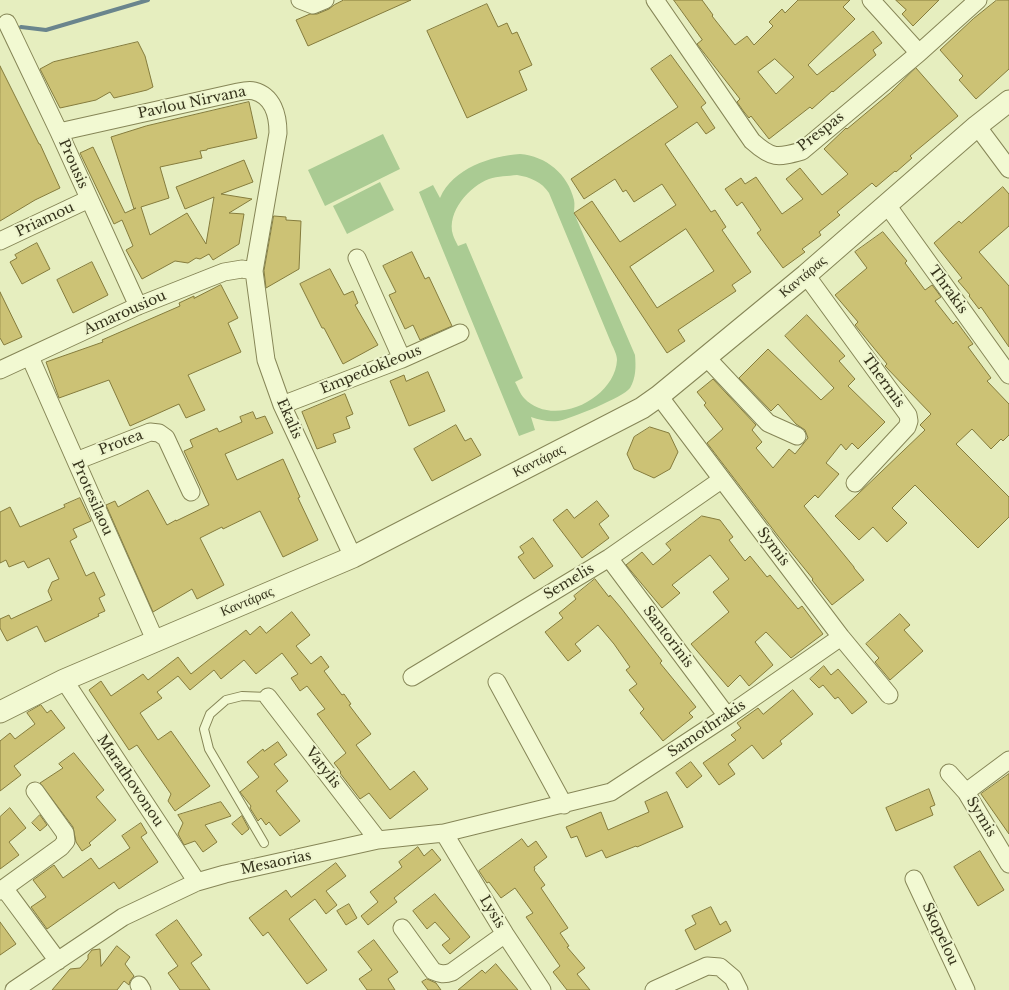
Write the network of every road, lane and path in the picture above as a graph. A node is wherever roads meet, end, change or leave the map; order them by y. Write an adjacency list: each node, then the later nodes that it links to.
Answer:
1 (655, 0): 5 (street, Prespas)
2 (871, 0): 5 (street)
3 (978, 0): 5 (street, Prespas)
4 (7, 23): 8 (street, Prousis)
5 (918, 53)
6 (1009, 101): 7 (street, Καντάρας)
7 (977, 126): 9 (street); 11 (street, Καντάρας)
8 (59, 132): 10 (street, Prousis); 14 (street, Pavlou Nirvana)
9 (1009, 169)
10 (89, 199): 12 (street, Priamou); 16 (street, Prousis)
11 (887, 205): 15 (street, Καντάρας); 22 (street, Thrakis)
12 (0, 241)
13 (357, 258): 20 (street)
14 (254, 271): 16 (street, Amarousiou); 24 (street, Ekalis)
15 (806, 275): 19 (street, Καντάρας); 28 (street, Thermis)
16 (138, 306): 18 (street, Amarousiou)
17 (460, 333): 20 (street, Empedokleous)
18 (30, 356): 21 (street, Amarousiou); 26 (street, Protesilaou)
19 (706, 357): 23 (street, Καντάρας); 25 (street)
20 (402, 359): 24 (street, Empedokleous)
21 (0, 370)
22 (1009, 375)
23 (659, 396): 27 (street, Symis); 30 (street, Καντάρας)
24 (282, 405): 30 (street, Ekalis)
25 (797, 436)
26 (76, 461): 29 (street, Protea); 33 (street, Protesilaou)
27 (722, 480): 31 (street, Semelis); 32 (street, Symis)
28 (855, 483)
29 (191, 492)
30 (354, 557): 33 (street, Καντάρας)
31 (609, 558): 34 (street, Semelis); 40 (street, Santorinis)
32 (841, 637): 37 (street, Symis); 40 (street, Samothrakis)
33 (155, 640): 35 (street, Καντάρας)
34 (412, 677)
35 (64, 680): 39 (street, Καντάρας); 51 (street, Marathovonou)
36 (497, 682): 45 (street)
37 (889, 695)
38 (268, 697): 47 (street, Vatylis); 48 (lane)
39 (0, 712)
40 (727, 716): 45 (street, Samothrakis)
41 (1009, 760): 44 (street)
42 (949, 773): 44 (street, Symis)
43 (35, 791): 52 (street)
44 (966, 792): 49 (street, Symis)
45 (564, 805): 46 (street, Mesaorias)
46 (444, 833): 47 (street, Mesaorias); 54 (street, Lysis)
47 (378, 840): 51 (street, Mesaorias)
48 (264, 843)
49 (1009, 864)
50 (914, 879): 60 (street, Skopelou)
51 (197, 882): 55 (street, Mesaorias)
52 (2, 890): 55 (street)
53 (402, 928): 54 (street)
54 (505, 934): 57 (street, Lysis)
55 (58, 961): 56 (street, Mesaorias)
56 (14, 990)
57 (542, 990)
58 (654, 990): 59 (street)
59 (740, 990)
60 (966, 990)

